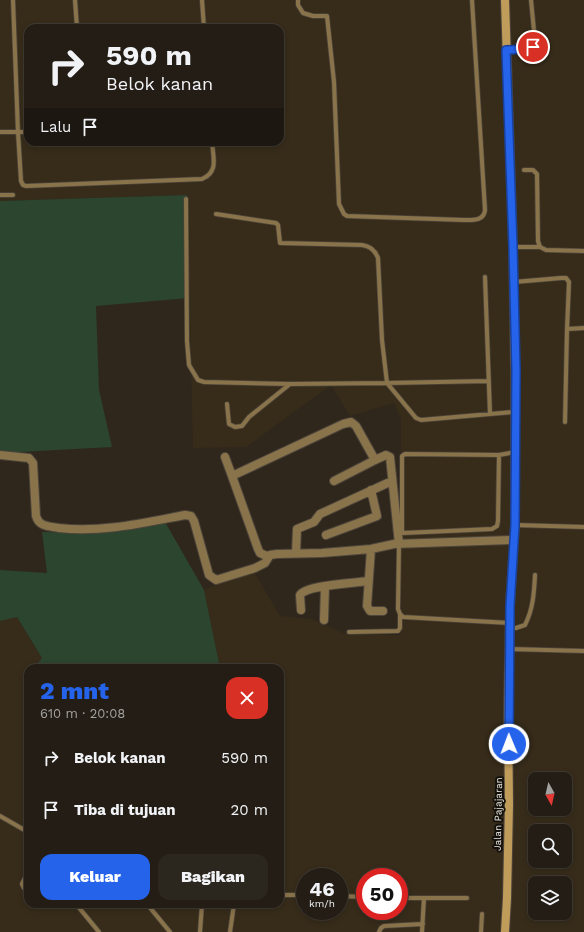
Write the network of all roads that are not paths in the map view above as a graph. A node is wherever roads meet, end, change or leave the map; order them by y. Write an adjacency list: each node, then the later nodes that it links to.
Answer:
1 (13, 0): 12 (lane)
2 (75, 0): 8 (lane)
3 (202, 0): 9 (lane)
4 (298, 0): 5 (lane)
5 (472, 0)
6 (505, 0): 10 (main road, Jalan Pajajaran)
7 (531, 0): 10 (lane)
8 (77, 24)
9 (204, 24)
10 (506, 50): 20 (main road, Jalan Pajajaran)
11 (0, 132): 12 (lane)
12 (18, 132): 13 (lane); 14 (lane)
13 (24, 132)
14 (212, 146)
15 (524, 170): 21 (lane)
16 (0, 195): 17 (lane)
17 (13, 195)
18 (186, 199): 29 (lane)
19 (216, 214): 28 (lane)
20 (513, 247): 21 (lane); 24 (main road, Jalan Pajajaran)
21 (540, 247): 22 (lane)
22 (584, 251)
23 (485, 277): 27 (lane)
24 (514, 282): 26 (lane); 31 (main road, Jalan Pajajaran)
25 (584, 328): 26 (lane)
26 (567, 329): 33 (lane)
27 (489, 381): 28 (lane); 32 (lane)
28 (387, 383): 29 (lane); 32 (lane)
29 (290, 384): 30 (lane)
30 (227, 404)
31 (514, 412): 32 (lane); 34 (main road, Jalan Pajajaran)
32 (490, 414)
33 (565, 422)
34 (515, 452): 36 (lane); 43 (main road, Jalan Pajajaran)
35 (0, 455): 50 (street)
36 (499, 455): 36 (lane)
37 (225, 457): 39 (street)
38 (375, 460): 39 (street); 40 (street); 41 (street)
39 (232, 476): 50 (street)
40 (334, 481)
41 (392, 481): 42 (street); 47 (street)
42 (371, 490): 45 (street); 49 (street)
43 (515, 525): 44 (lane); 46 (main road, Jalan Pajajaran)
44 (584, 528)
45 (326, 534)
46 (513, 540): 47 (street); 58 (main road, Jalan Pajajaran)
47 (399, 544): 48 (street); 56 (lane)
48 (371, 549): 49 (street); 52 (street)
49 (296, 553): 50 (street)
50 (269, 557)
51 (535, 575): 58 (lane)
52 (368, 581): 53 (street); 55 (street)
53 (325, 586): 54 (street); 57 (street)
54 (301, 610)
55 (383, 611)
56 (400, 614): 58 (lane); 59 (lane)
57 (324, 620)
58 (510, 626): 60 (main road, Jalan Pajajaran)
59 (348, 632)
60 (509, 649): 61 (lane); 82 (main road, Jalan Pajajaran)
61 (584, 651)
62 (0, 816): 63 (lane)
63 (24, 830)
64 (284, 895): 65 (lane)
65 (296, 895)
66 (408, 898): 67 (lane)
67 (424, 898): 68 (lane); 74 (lane)
68 (467, 898)
69 (79, 908): 75 (lane)
70 (149, 908): 76 (lane)
71 (202, 908): 77 (lane)
72 (233, 908): 78 (lane)
73 (482, 914): 81 (lane)
74 (423, 924): 79 (lane); 80 (lane)
75 (99, 932)
76 (170, 932)
77 (200, 932)
78 (230, 932)
79 (379, 932)
80 (422, 932)
81 (481, 932)
82 (505, 932)

